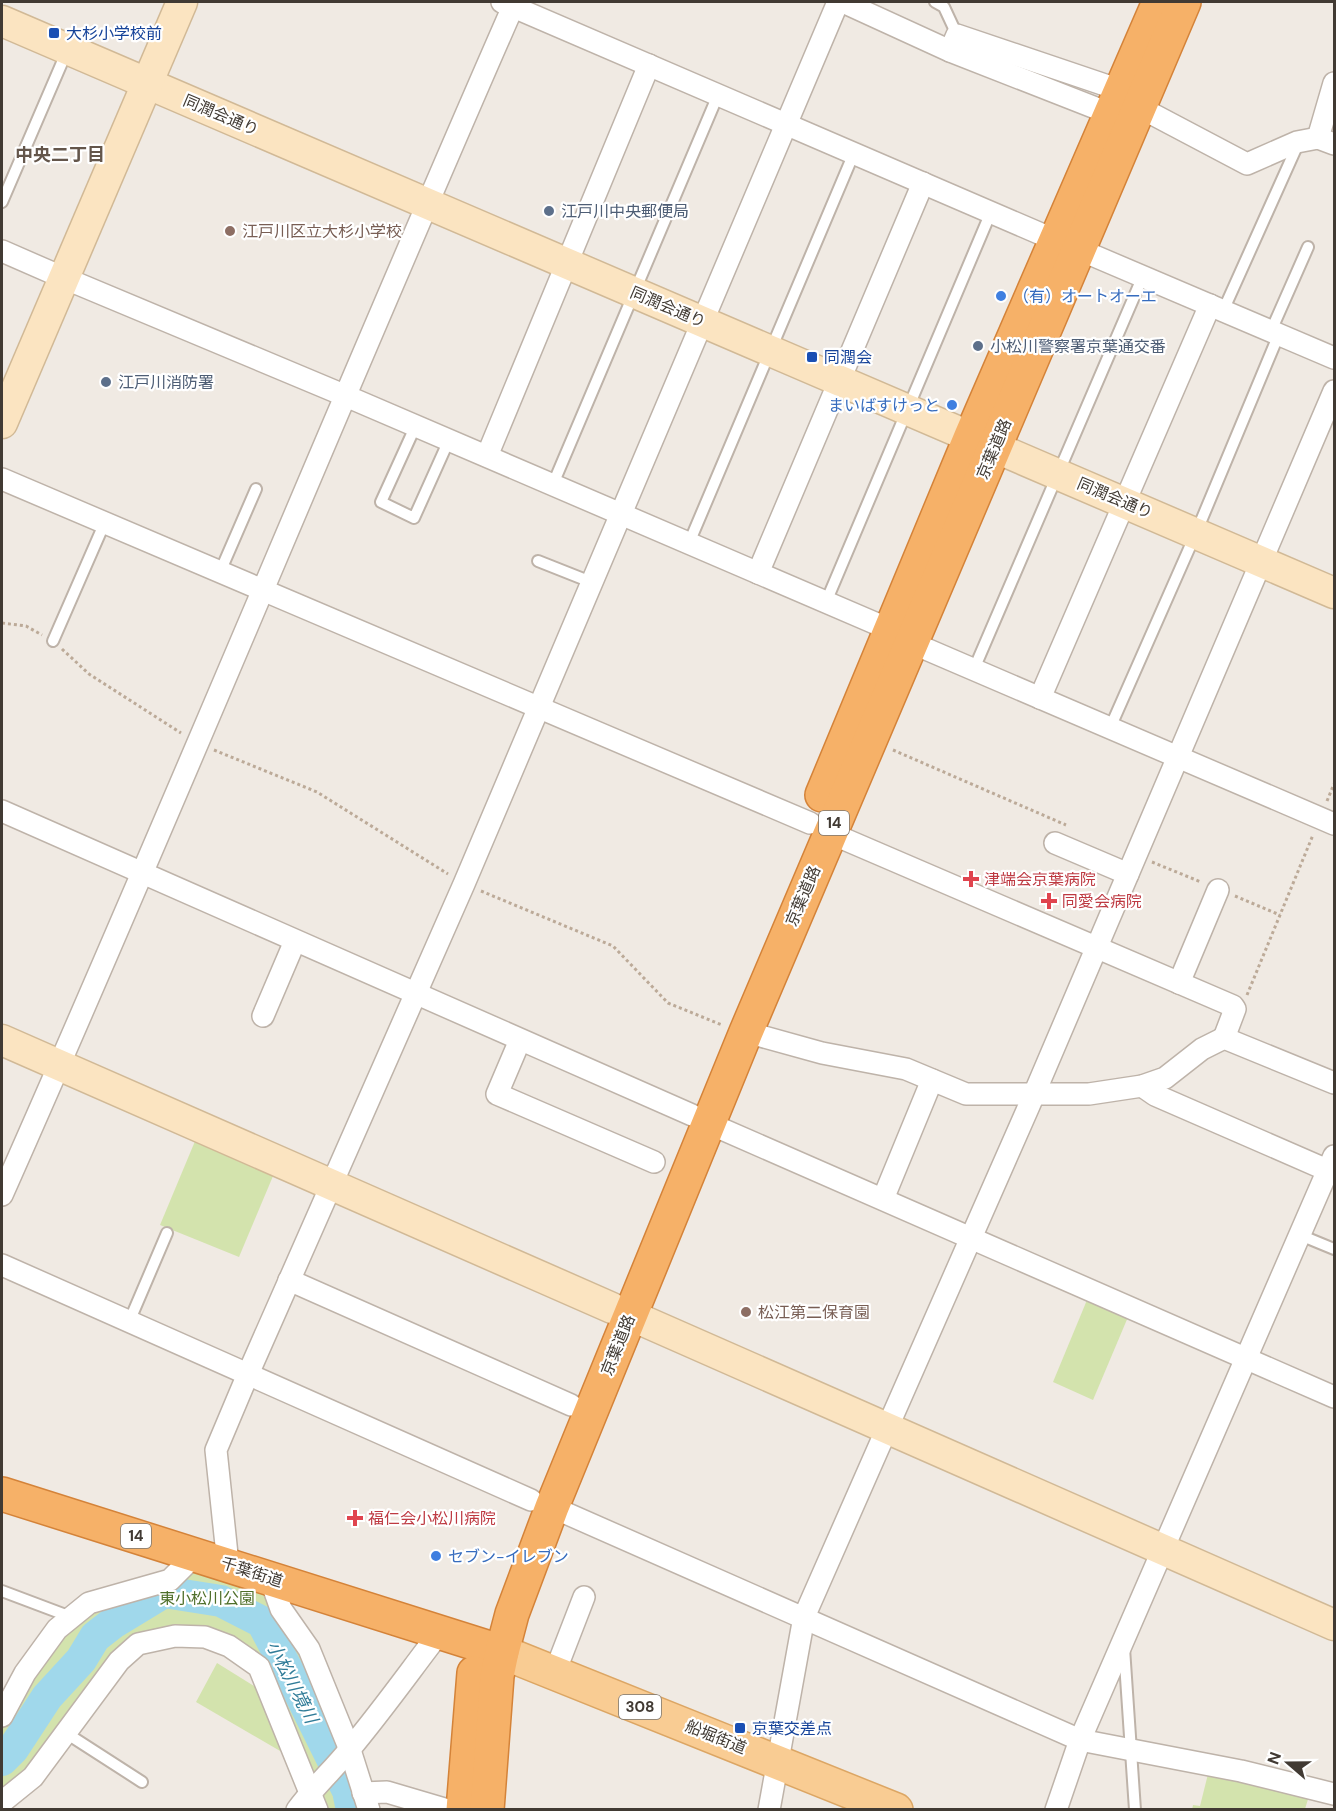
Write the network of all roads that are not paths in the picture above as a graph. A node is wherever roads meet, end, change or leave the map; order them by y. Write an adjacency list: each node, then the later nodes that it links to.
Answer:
1 (182, 2): 11 (street)
2 (838, 2): 15 (street)
3 (843, 2): 8 (street)
4 (935, 2): 8 (lane)
5 (1177, 2): 14 (highway, 京葉道路 / 14)
6 (510, 3): 10 (street); 20 (street)
7 (2, 21): 9 (street, 同潤会通り)
8 (953, 43): 14 (street)
9 (68, 49): 11 (street, 同潤会通り); 19 (lane)
10 (648, 64): 13 (street); 25 (street)
11 (147, 83): 20 (street, 同潤会通り); 27 (street)
12 (1335, 83): 16 (street)
13 (718, 94): 15 (street); 28 (lane)
14 (1123, 104): 16 (street); 22 (highway, 京葉道路 / 14)
15 (787, 124): 17 (street); 30 (street)
16 (1317, 141): 29 (lane)
17 (854, 153): 18 (street); 32 (lane)
18 (922, 183): 21 (street); 34 (street)
19 (2, 202)
20 (427, 204): 25 (street, 同潤会通り); 36 (street)
21 (991, 212): 22 (street); 37 (lane)
22 (1067, 244): 26 (street); 41 (highway, 京葉道路 / 14)
23 (1308, 247): 31 (lane)
24 (2, 251): 27 (street)
25 (566, 263): 28 (street, 同潤会通り); 42 (street)
26 (1143, 276): 29 (street); 43 (lane)
27 (64, 278): 36 (street); 38 (street)
28 (634, 292): 30 (street, 同潤会通り); 45 (lane)
29 (1217, 308): 31 (street); 47 (street)
30 (702, 321): 32 (street, 同潤会通り); 48 (street)
31 (1275, 333): 33 (street); 50 (lane)
32 (770, 350): 34 (street, 同潤会通り); 51 (lane)
33 (1335, 358)
34 (839, 380): 37 (street, 同潤会通り); 55 (street)
35 (1335, 391): 53 (street)
36 (346, 396): 39 (street); 57 (street)
37 (908, 409): 41 (street, 同潤会通り); 59 (lane)
38 (2, 423)
39 (416, 425): 40 (street); 40 (lane)
40 (449, 440): 42 (street)
41 (983, 441): 43 (street, 同潤会通り); 60 (highway, 京葉道路 / 14)
42 (487, 456): 45 (street)
43 (1058, 473): 47 (street, 同潤会通り); 62 (lane)
44 (2, 479): 49 (street)
45 (553, 484): 48 (street)
46 (256, 489): 54 (lane)
47 (1126, 503): 50 (street, 同潤会通り); 63 (street)
48 (620, 513): 51 (street); 56 (street)
49 (105, 522): 54 (street); 61 (lane)
50 (1196, 533): 53 (street, 同潤会通り); 65 (lane)
51 (688, 543): 55 (street)
52 (538, 561): 56 (lane)
53 (1262, 562): 58 (street, 同潤会通り); 66 (street)
54 (220, 572): 57 (street)
55 (758, 573): 59 (street)
56 (591, 582): 64 (street)
57 (263, 591): 64 (street); 72 (street)
58 (1335, 593)
59 (826, 602): 60 (street)
60 (901, 636): 62 (street); 69 (highway, 京葉道路 / 14); 69 (highway, 京葉道路 / 14)
61 (53, 641)
62 (974, 669): 63 (street)
63 (1040, 698): 65 (street)
64 (537, 708): 69 (street); 77 (street)
65 (1110, 728): 66 (street)
66 (1178, 757): 68 (street); 71 (street)
67 (2, 811): 72 (street)
68 (1328, 820)
69 (820, 828): 75 (street); 79 (highway, 京葉道路 / 14)
70 (1055, 843): 71 (street)
71 (1132, 865): 75 (street)
72 (143, 873): 74 (street); 83 (street)
73 (1218, 890): 76 (street)
74 (295, 941): 77 (street); 78 (street)
75 (1096, 947): 76 (street); 87 (street)
76 (1179, 982): 80 (street)
77 (415, 994): 82 (street); 91 (street)
78 (263, 1016)
79 (736, 1029): 84 (street); 88 (highway, 京葉道路 / 14)
80 (1224, 1038): 85 (street); 86 (street)
81 (2, 1040): 83 (street)
82 (520, 1040): 88 (street); 89 (street)
83 (60, 1065): 91 (street); 92 (street)
84 (932, 1080): 87 (street); 93 (street)
85 (1335, 1083)
86 (1142, 1086): 87 (street); 90 (street)
87 (1034, 1093): 96 (street)
88 (700, 1119): 93 (street); 100 (highway, 京葉道路 / 14)
89 (654, 1162)
90 (1332, 1166): 95 (street)
91 (331, 1184): 99 (street); 100 (street)
92 (2, 1195)
93 (883, 1199): 96 (street)
94 (167, 1233): 101 (lane)
95 (1300, 1235): 97 (lane); 102 (street)
96 (972, 1238): 102 (street); 106 (street)
97 (1335, 1249)
98 (2, 1265): 101 (street)
99 (289, 1280): 103 (street); 105 (street)
100 (621, 1312): 105 (highway, 京葉道路 / 14); 106 (street); 108 (highway, 京葉道路 / 14)
101 (129, 1322): 103 (street)
102 (1247, 1359): 104 (street); 109 (street)
103 (248, 1374): 108 (street); 111 (street)
104 (1335, 1397)
105 (571, 1405): 108 (highway, 京葉道路 / 14)
106 (887, 1429): 109 (street); 116 (street)
107 (2, 1494): 110 (highway, 千葉街道 / 14)
108 (542, 1504): 116 (street); 120 (highway, 京葉道路 / 14)
109 (1164, 1550): 117 (street); 119 (street)
110 (196, 1554): 111 (highway, 千葉街道 / 14); 115 (street)
111 (228, 1564): 112 (highway, 千葉街道 / 14)
112 (270, 1578): 118 (highway, 千葉街道 / 14); 126 (street)
113 (2, 1591): 115 (lane)
114 (584, 1597): 121 (street)
115 (72, 1617): 122 (street)
116 (804, 1617): 124 (street); 127 (street)
117 (1335, 1625)
118 (440, 1632): 120 (highway, 千葉街道 / 14); 126 (street)
119 (1124, 1639): 124 (street); 125 (lane)
120 (491, 1648): 121 (main road, 船堀街道 / 308); 135 (highway, 京葉道路 / 14); 136 (highway, 京葉道路 / 14)
121 (555, 1672): 127 (main road, 船堀街道 / 308)
122 (2, 1716)
123 (66, 1733): 128 (lane); 130 (street); 132 (street)
124 (1080, 1740): 125 (street); 139 (street)
125 (1131, 1751): 129 (street); 140 (lane)
126 (346, 1754): 130 (street); 131 (street)
127 (778, 1763): 137 (street); 138 (main road, 船堀街道 / 308)
128 (142, 1782)
129 (1335, 1794)
130 (316, 1795): 133 (street)
131 (366, 1801): 134 (street)
132 (2, 1802)
133 (297, 1809)
134 (448, 1809)
135 (463, 1809)
136 (487, 1809)
137 (769, 1809)
138 (896, 1809)
139 (1056, 1809)
140 (1135, 1809)

